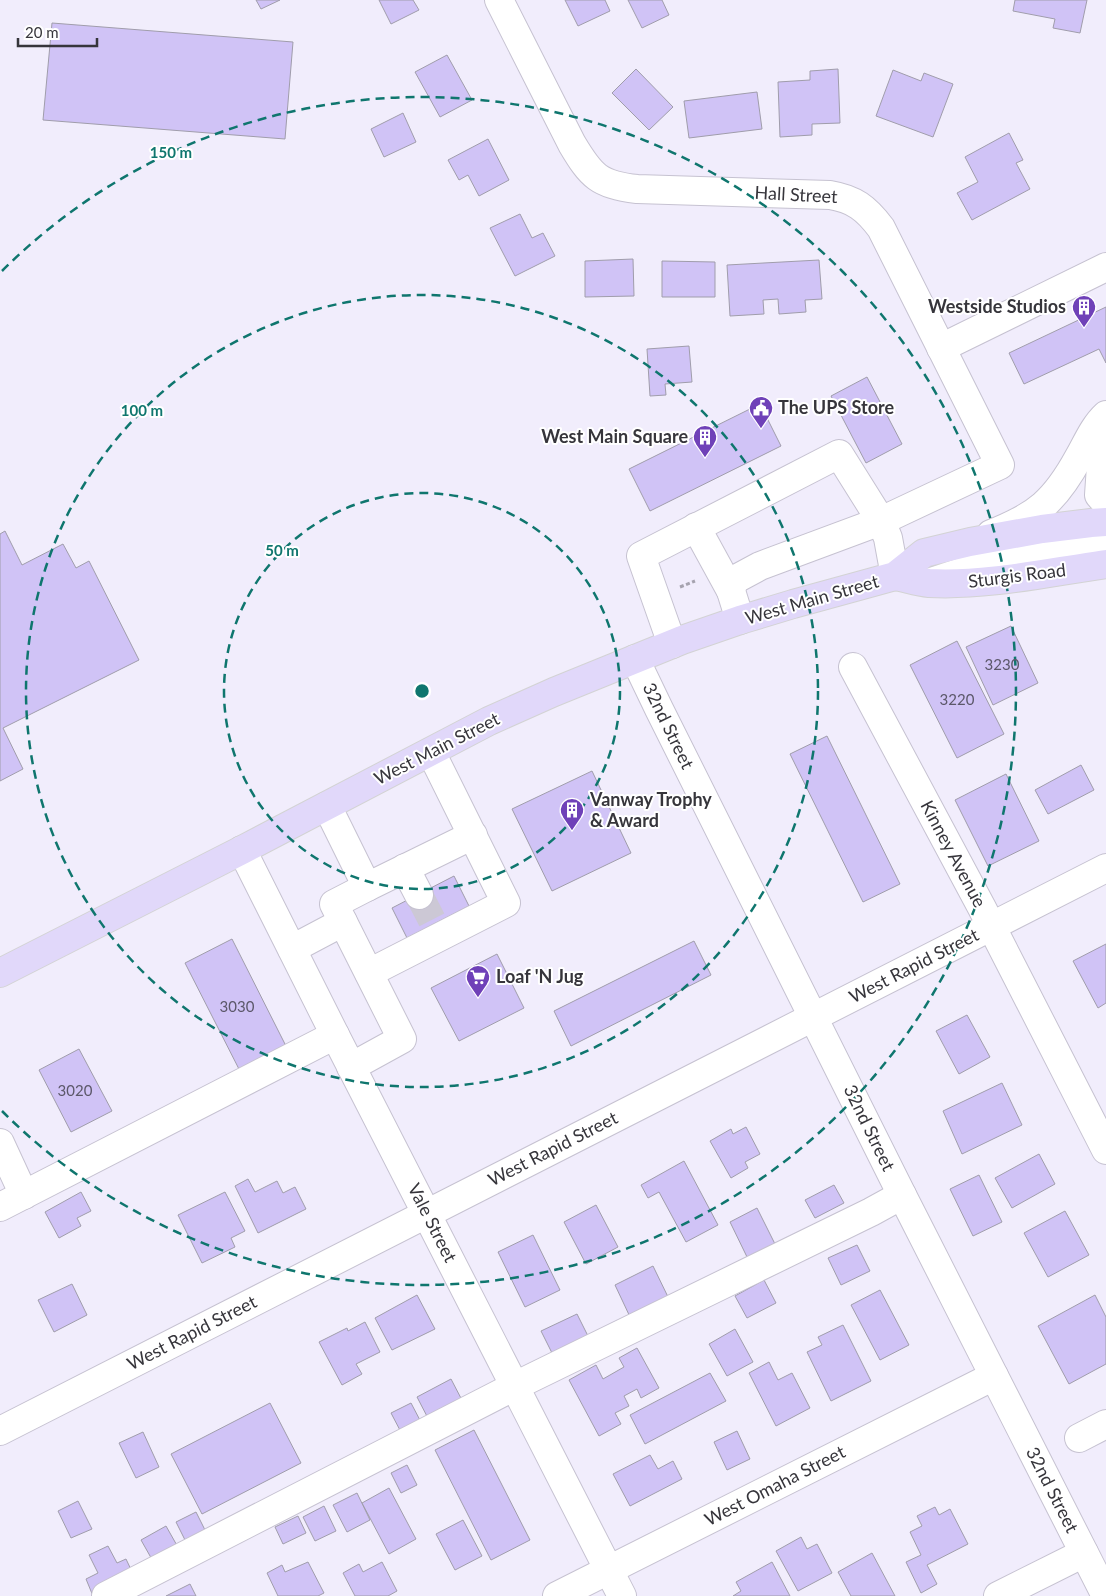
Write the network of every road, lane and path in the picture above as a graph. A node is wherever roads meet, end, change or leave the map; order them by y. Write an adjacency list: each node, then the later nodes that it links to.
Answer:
1 (499, 0): 3 (street, Hall Street)
2 (1106, 266): 3 (street)
3 (941, 348): 7 (street, Hall Street)
4 (1106, 415): 11 (street, West Main Street)
5 (1106, 445): 6 (street)
6 (1106, 503)
7 (880, 521): 9 (street); 13 (street); 15 (street, Hall Street)
8 (1106, 522): 11 (main road)
9 (696, 527): 15 (street); 17 (street)
10 (1106, 537): 14 (street)
11 (970, 542): 13 (main road, West Main Street)
12 (1106, 564): 14 (main road, Sturgis Road)
13 (895, 576): 14 (main road, West Main Street); 16 (main road, West Main Street)
14 (928, 583)
15 (731, 591): 16 (street)
16 (740, 620): 17 (main road, West Main Street)
17 (672, 644): 18 (main road, West Main Street)
18 (635, 659): 20 (main road, West Main Street); 33 (street, 32nd Street)
19 (853, 667): 29 (street, Kinney Avenue)
20 (432, 752): 21 (main road, West Main Street); 22 (street)
21 (328, 806): 23 (main road, West Main Street); 26 (street)
22 (472, 835): 24 (street); 32 (street)
23 (242, 850): 30 (street, Vale Street); 31 (main road, West Main Street)
24 (405, 868): 26 (street); 27 (street)
25 (1106, 868): 29 (street, West Rapid Street)
26 (367, 887): 28 (street)
27 (418, 895)
28 (343, 922): 30 (street); 32 (street)
29 (992, 927): 33 (street, West Rapid Street); 37 (street, Kinney Avenue)
30 (292, 949): 34 (street, Vale Street)
31 (0, 973)
32 (368, 974): 35 (street)
33 (814, 1017): 39 (street, 32nd Street); 41 (street, West Rapid Street)
34 (335, 1035): 35 (street, Vale Street); 38 (street)
35 (351, 1067): 41 (street, Vale Street)
36 (0, 1143): 38 (street)
37 (1106, 1150)
38 (24, 1195): 40 (street)
39 (902, 1195): 42 (street, 32nd Street); 43 (street)
40 (0, 1207)
41 (427, 1213): 43 (street, Vale Street); 45 (street, West Rapid Street)
42 (994, 1376): 47 (street, 32nd Street); 48 (street, West Omaha Street)
43 (515, 1386): 48 (street, Vale Street); 49 (street)
44 (1106, 1424): 46 (street)
45 (0, 1431)
46 (1079, 1438)
47 (1084, 1553): 52 (street); 53 (street, 32nd Street)
48 (609, 1570): 50 (street, West Omaha Street); 51 (street, Vale Street)
49 (106, 1596)
50 (557, 1596)
51 (622, 1596)
52 (998, 1596)
53 (1106, 1596)

